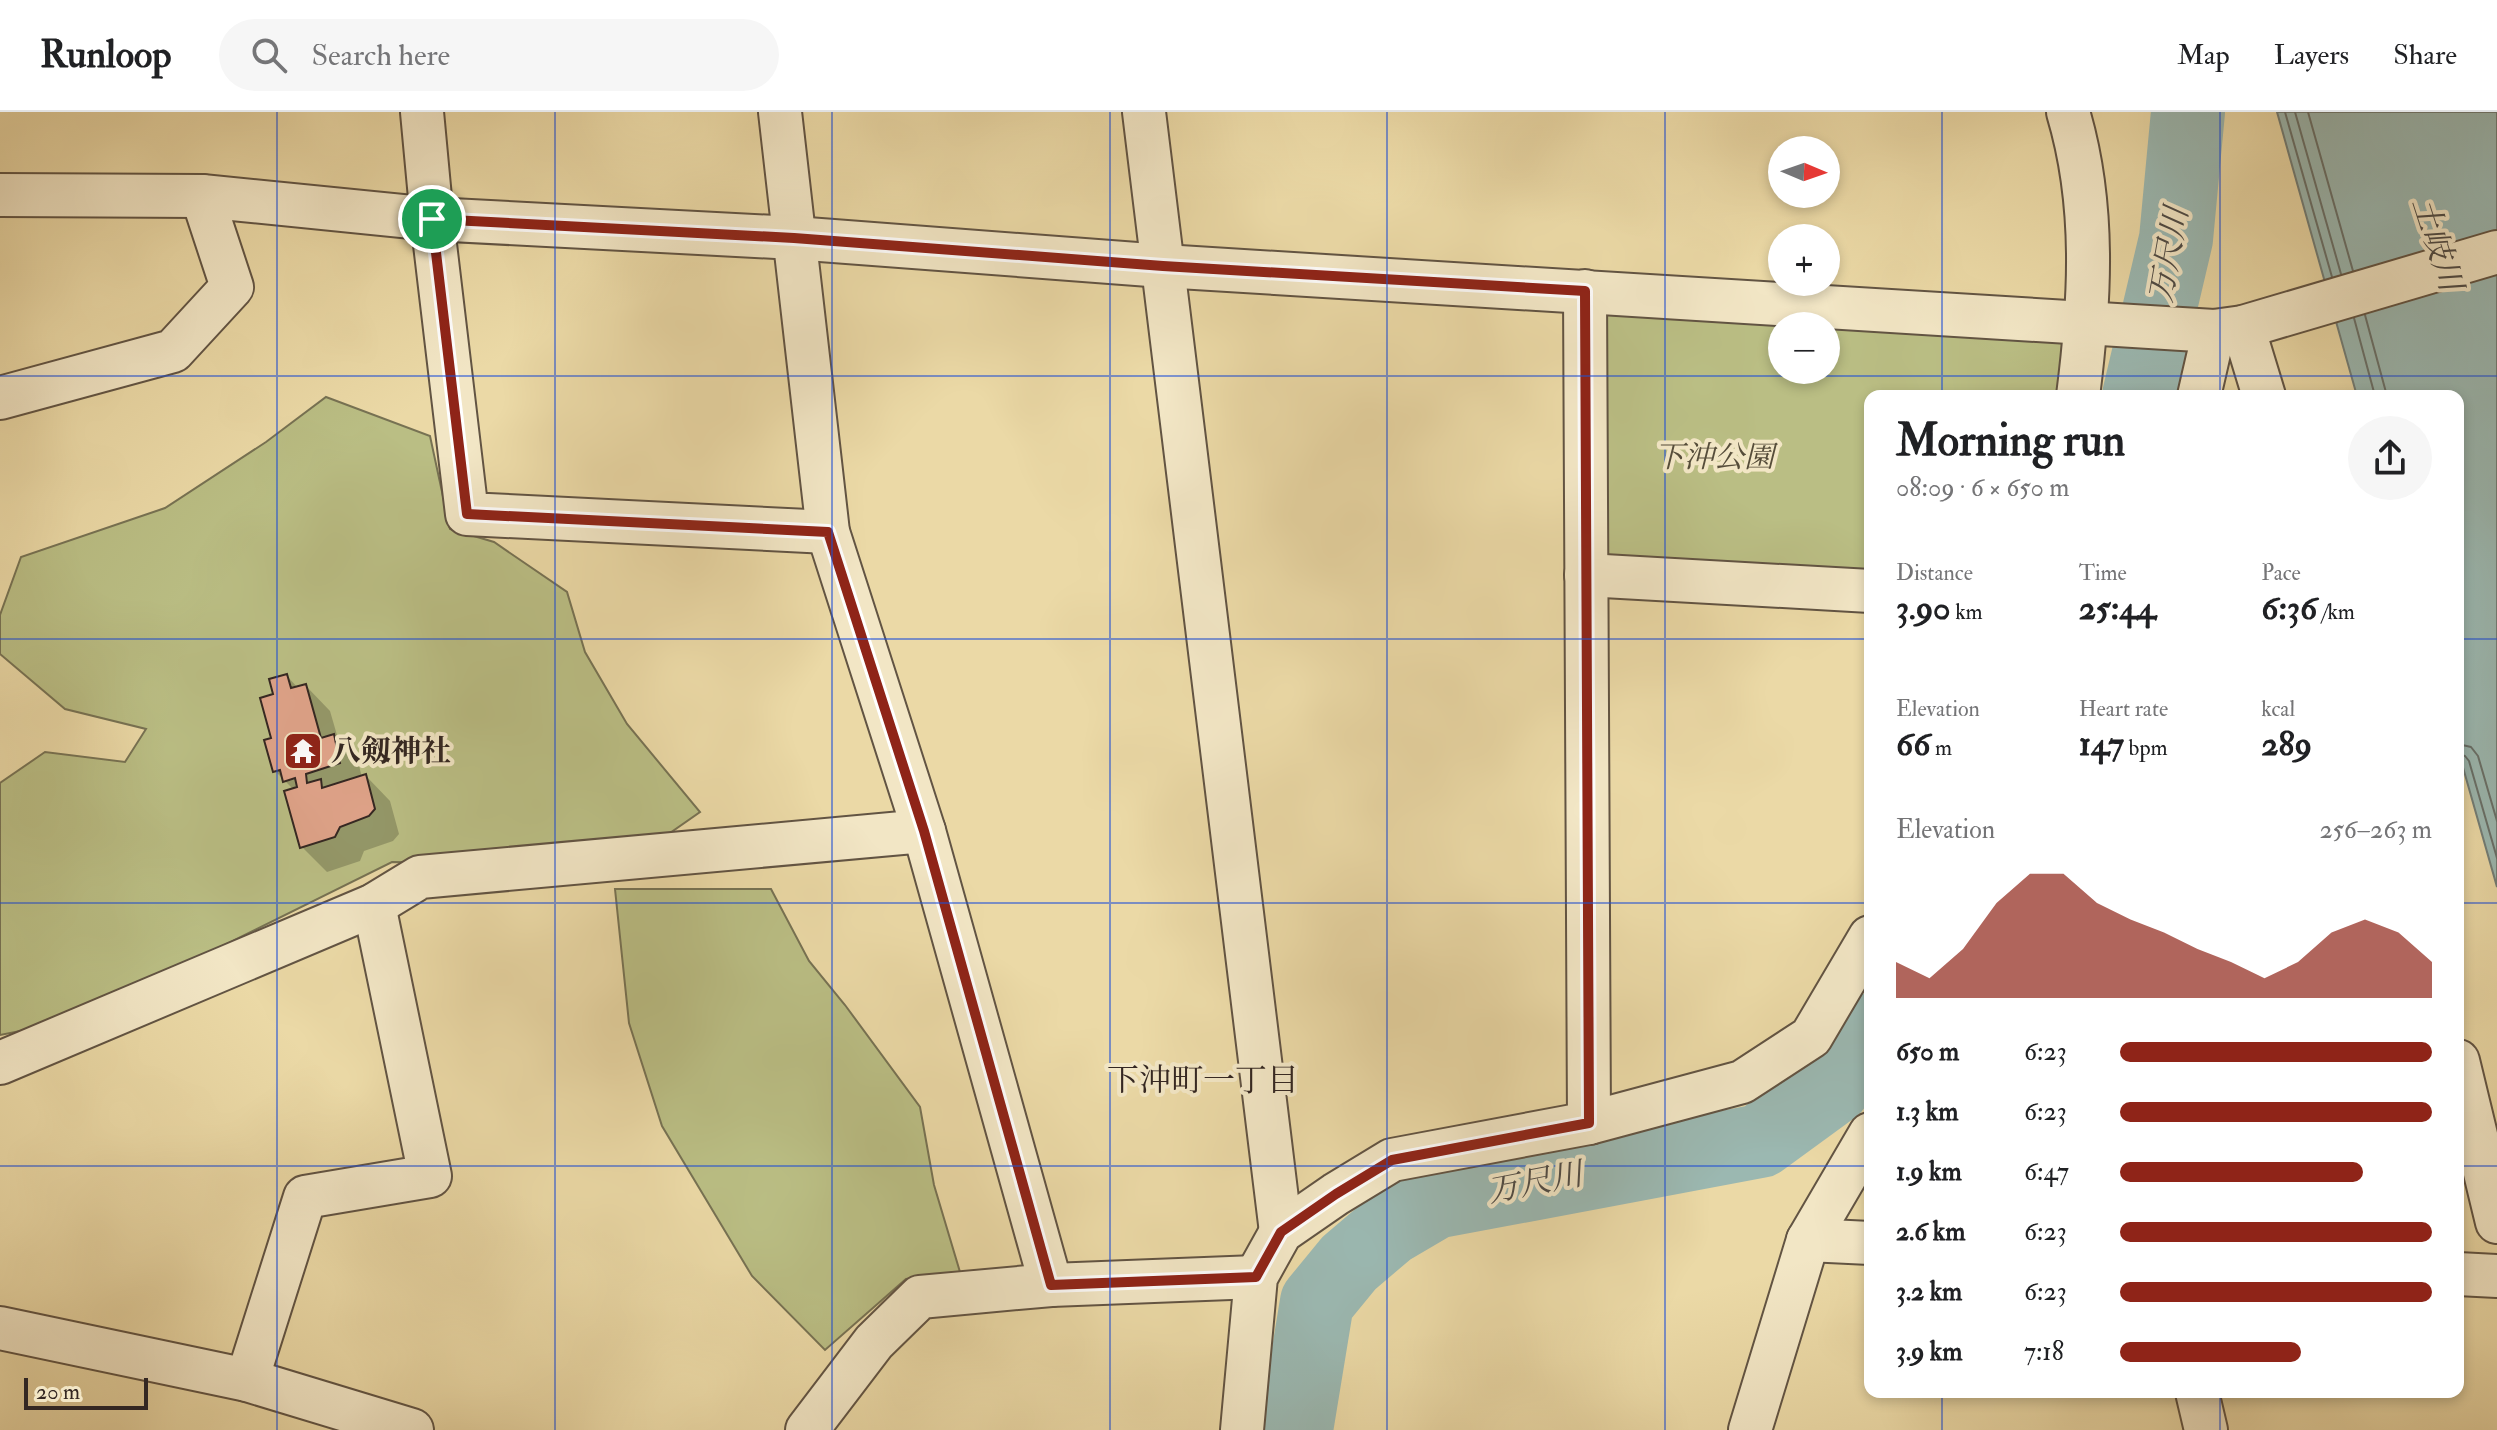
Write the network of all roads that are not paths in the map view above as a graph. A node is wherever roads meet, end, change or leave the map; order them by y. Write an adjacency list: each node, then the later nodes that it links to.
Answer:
1 (422, 112): 7 (street)
2 (780, 112): 8 (street)
3 (1144, 112): 10 (street)
4 (2068, 112): 12 (street)
5 (0, 195): 6 (street)
6 (202, 196): 7 (street); 17 (street)
7 (432, 219): 8 (street); 18 (street)
8 (794, 238): 10 (street); 18 (street)
9 (2497, 252): 13 (street)
10 (1163, 266): 11 (street); 29 (street)
11 (1585, 291): 12 (street); 19 (street)
12 (2087, 323): 13 (street); 14 (street)
13 (2229, 329): 15 (street); 16 (street)
14 (2079, 390)
15 (2202, 390)
16 (2261, 390)
17 (0, 398)
18 (828, 532): 21 (street)
19 (1586, 575): 20 (street); 26 (street)
20 (1864, 591)
21 (924, 831): 22 (street); 35 (street)
22 (374, 905): 24 (street); 37 (street)
23 (1864, 947): 26 (street)
24 (0, 1063)
25 (2464, 1086): 28 (street)
26 (1589, 1123): 29 (street)
27 (1864, 1144): 30 (street)
28 (2497, 1222)
29 (1281, 1232): 34 (street)
30 (1808, 1240): 31 (street); 42 (street)
31 (1864, 1243)
32 (2464, 1274): 33 (street)
33 (2497, 1276)
34 (1256, 1277): 35 (street); 41 (street)
35 (1051, 1285): 40 (street)
36 (0, 1328): 37 (street)
37 (247, 1380): 39 (street)
38 (2198, 1398): 43 (street)
39 (412, 1430)
40 (807, 1430)
41 (1242, 1430)
42 (1750, 1430)
43 (2206, 1430)

